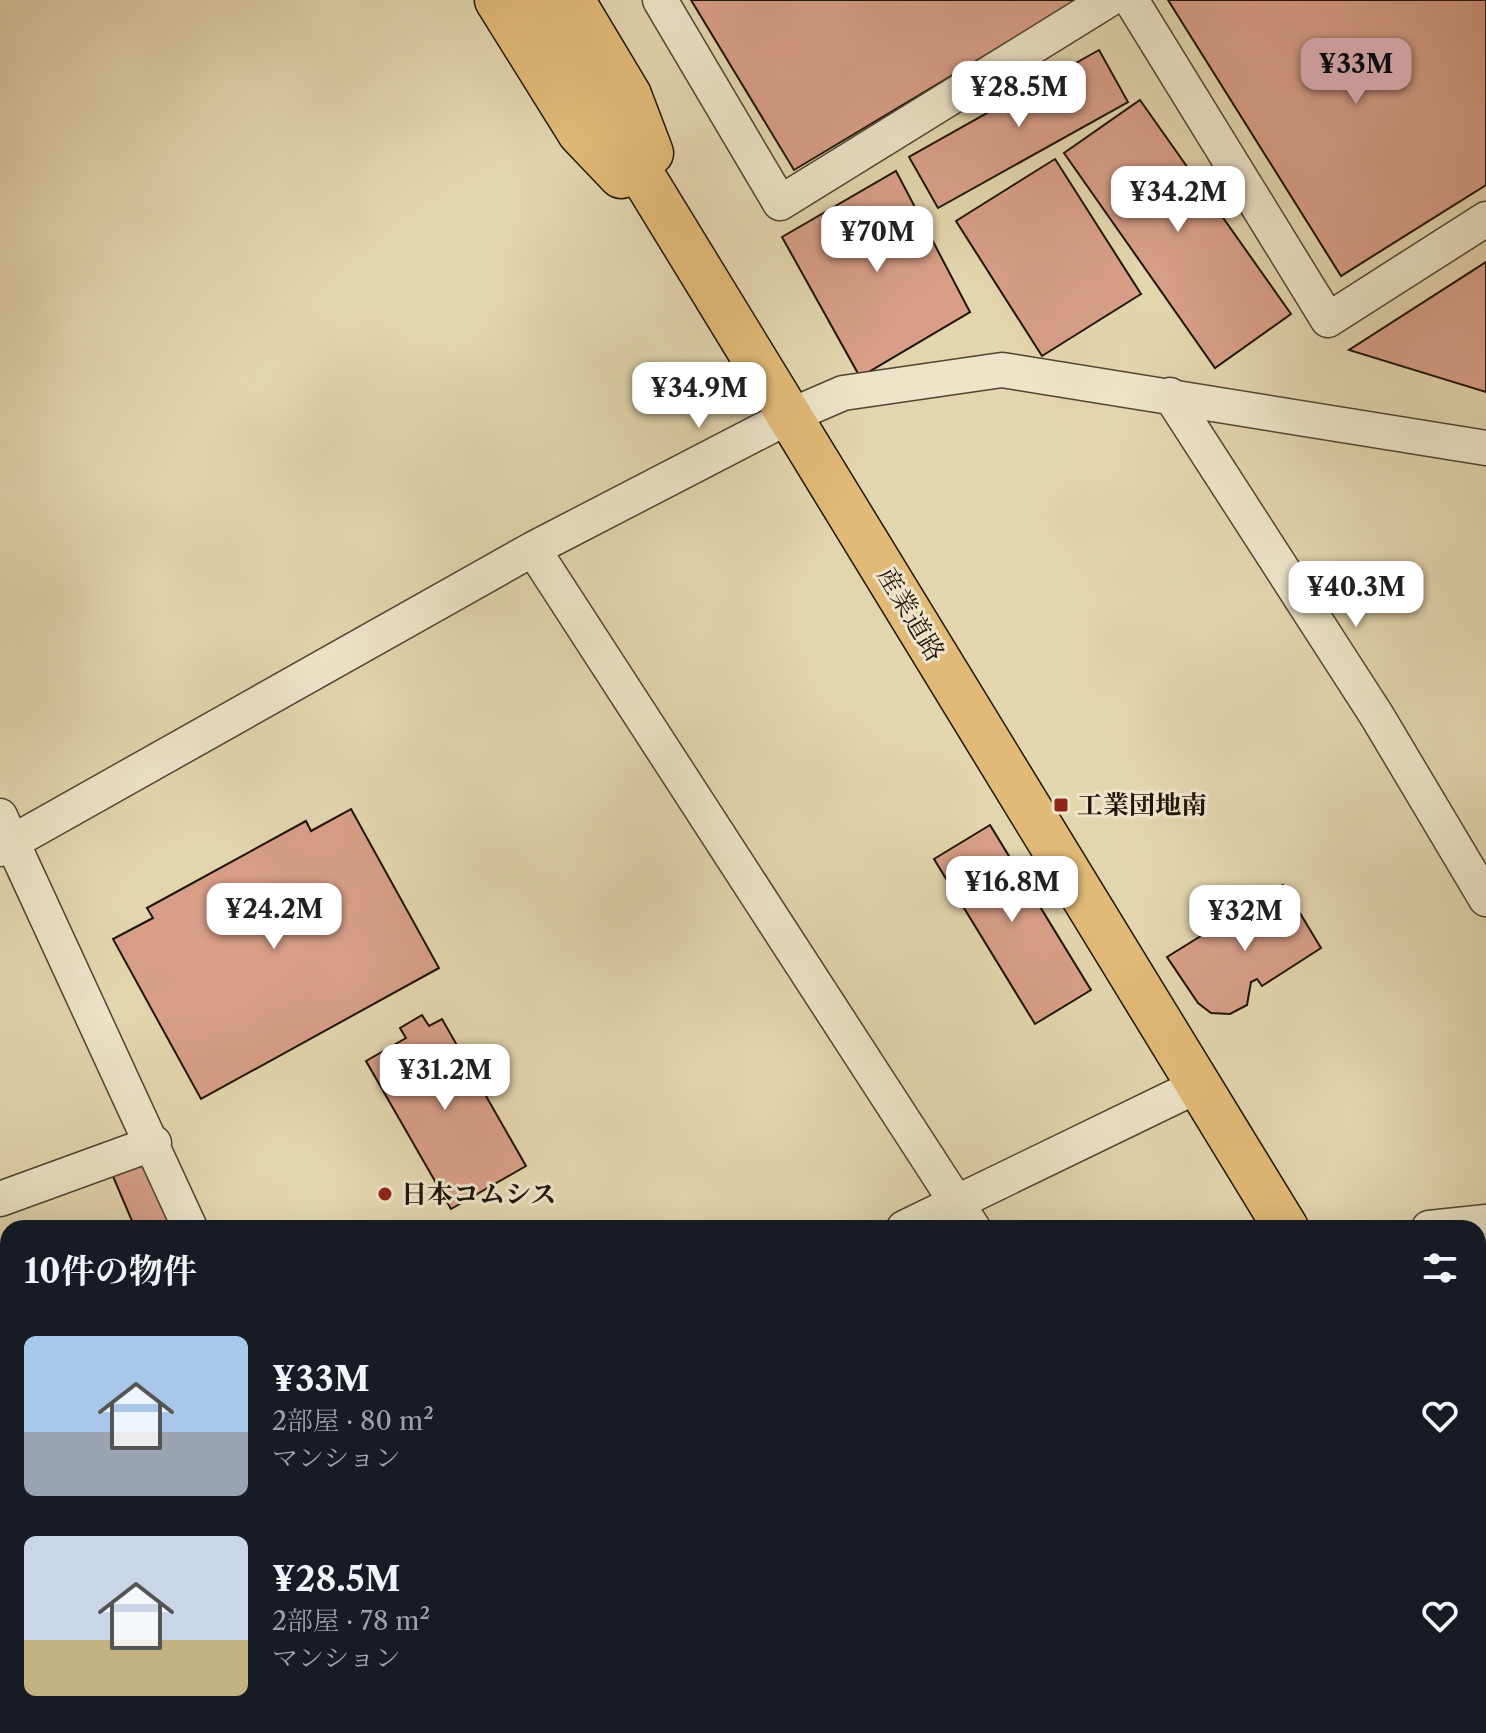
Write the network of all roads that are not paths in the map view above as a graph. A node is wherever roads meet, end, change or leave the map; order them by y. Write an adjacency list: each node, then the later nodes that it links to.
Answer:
1 (497, 0): 8 (main road)
2 (535, 0): 8 (main road, 産業道路)
3 (572, 0): 8 (main road)
4 (660, 0): 5 (street)
5 (1108, 0)
6 (1131, 0): 7 (street)
7 (1486, 219)
8 (683, 242): 10 (main road, 産業道路)
9 (1170, 395): 10 (street); 11 (street); 14 (street)
10 (790, 416): 12 (street); 15 (main road, 産業道路)
11 (1486, 448)
12 (533, 549): 13 (street); 18 (street)
13 (5, 836): 16 (street)
14 (1486, 899)
15 (1199, 1085): 18 (street); 21 (main road, 産業道路)
16 (154, 1143): 17 (street); 19 (street)
17 (0, 1199)
18 (965, 1216): 20 (street)
19 (187, 1220)
20 (945, 1220)
21 (1281, 1220)

